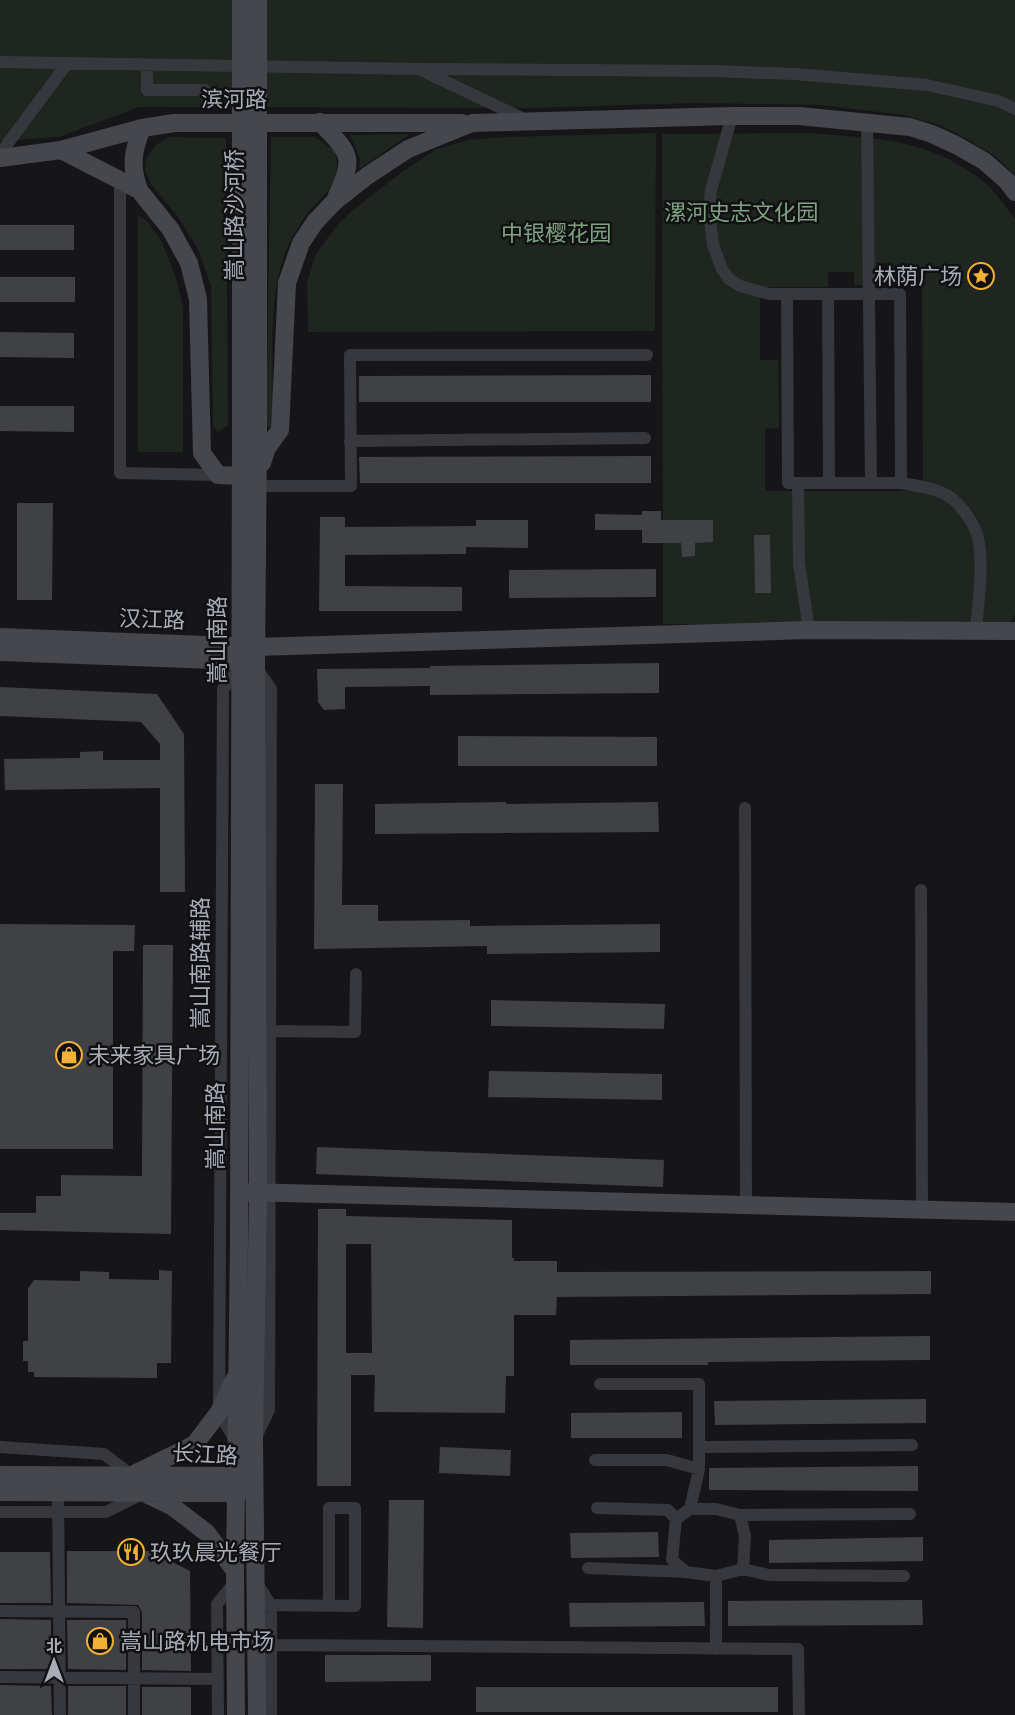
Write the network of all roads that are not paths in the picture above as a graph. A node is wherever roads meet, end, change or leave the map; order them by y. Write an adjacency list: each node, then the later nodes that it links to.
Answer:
1 (241, 0): 25 (street, 嵩山路沙河桥, bridge)
2 (258, 0): 25 (street, 嵩山路沙河桥, bridge)
3 (0, 62): 4 (street)
4 (66, 65): 5 (street); 16 (street)
5 (147, 66): 6 (street); 7 (street)
6 (419, 69): 8 (street); 11 (street)
7 (205, 90)
8 (1015, 109)
9 (732, 116): 11 (street, 滨河路); 12 (street, 滨河路); 21 (street)
10 (320, 122): 13 (street, 滨河路); 14 (street, 滨河路); 20 (street)
11 (530, 122): 13 (street, 滨河路)
12 (867, 122): 19 (street, 滨河路); 23 (street)
13 (472, 123): 20 (street)
14 (142, 128): 15 (street, 滨河路); 18 (street)
15 (61, 150): 16 (street, 滨河路); 17 (street)
16 (0, 156)
17 (120, 179): 18 (street); 28 (street)
18 (139, 190): 28 (street)
19 (1015, 192)
20 (334, 202): 29 (street)
21 (786, 294): 22 (street); 30 (street)
22 (828, 294): 23 (street); 31 (street)
23 (869, 294): 32 (street); 33 (street)
24 (647, 355): 27 (street)
25 (249, 430): 29 (street, 嵩山南路)
26 (645, 438): 27 (street)
27 (351, 441): 29 (street)
28 (218, 475): 29 (street)
29 (252, 479): 39 (street, 嵩山南路)
30 (798, 483): 31 (street); 34 (street)
31 (829, 483): 32 (street)
32 (871, 483): 33 (street)
33 (901, 483): 35 (street)
34 (809, 630): 35 (street); 39 (street)
35 (976, 631): 36 (street)
36 (1015, 631)
37 (0, 637): 39 (street, 汉江路)
38 (0, 652): 39 (street, 汉江路)
39 (247, 657): 43 (street, 嵩山南路); 43 (street); 50 (street, 嵩山南路辅路)
40 (745, 807): 46 (street)
41 (921, 890): 47 (street)
42 (356, 974): 43 (street)
43 (256, 1031): 44 (street, 嵩山南路); 45 (street, 嵩山南路)
44 (239, 1192): 45 (street); 49 (street, 嵩山南路)
45 (264, 1192): 46 (street); 54 (street, 嵩山南路)
46 (746, 1206): 47 (street)
47 (922, 1210): 48 (street)
48 (1015, 1212)
49 (239, 1240): 50 (street); 51 (street, 嵩山南路)
50 (220, 1259): 53 (street, 嵩山南路辅路)
51 (237, 1373): 53 (street); 54 (street, 嵩山南路)
52 (600, 1384): 57 (street)
53 (219, 1412): 54 (street, 嵩山南路辅路); 61 (street)
54 (245, 1442): 62 (street, 嵩山南路); 63 (street, 嵩山南路)
55 (912, 1445): 57 (street)
56 (0, 1447): 61 (street)
57 (699, 1447): 59 (street)
58 (595, 1460): 59 (street)
59 (699, 1468): 68 (street)
60 (0, 1475): 61 (street, 长江路)
61 (130, 1475): 62 (street, 长江路)
62 (236, 1484): 63 (street, 长江路); 66 (street, 长江路); 79 (street, 嵩山南路)
63 (256, 1485): 80 (street, 嵩山南路)
64 (0, 1492): 65 (street, 长江路)
65 (58, 1492): 66 (street, 长江路); 70 (street)
66 (144, 1493): 70 (street); 79 (street)
67 (597, 1508): 73 (street)
68 (690, 1509): 72 (street); 73 (street)
69 (0, 1512): 70 (street)
70 (58, 1512): 83 (street)
71 (910, 1514): 72 (street)
72 (740, 1515): 75 (street)
73 (676, 1519): 76 (street)
74 (588, 1568): 76 (street)
75 (743, 1569): 77 (street); 78 (street)
76 (686, 1572): 78 (street)
77 (904, 1575)
78 (716, 1576): 85 (street)
79 (235, 1577): 89 (street); 93 (street, 嵩山南路)
80 (263, 1605): 81 (street); 84 (street); 94 (street, 嵩山南路)
81 (329, 1606): 81 (street)
82 (0, 1611): 83 (street)
83 (59, 1611): 87 (street); 88 (street)
84 (271, 1645): 85 (street); 95 (street)
85 (716, 1649): 96 (street)
86 (0, 1677): 87 (street)
87 (60, 1678): 88 (street); 90 (street)
88 (134, 1678): 89 (street); 91 (street)
89 (218, 1679): 92 (street)
90 (60, 1715)
91 (134, 1715)
92 (218, 1715)
93 (236, 1715)
94 (257, 1715)
95 (271, 1715)
96 (799, 1715)

